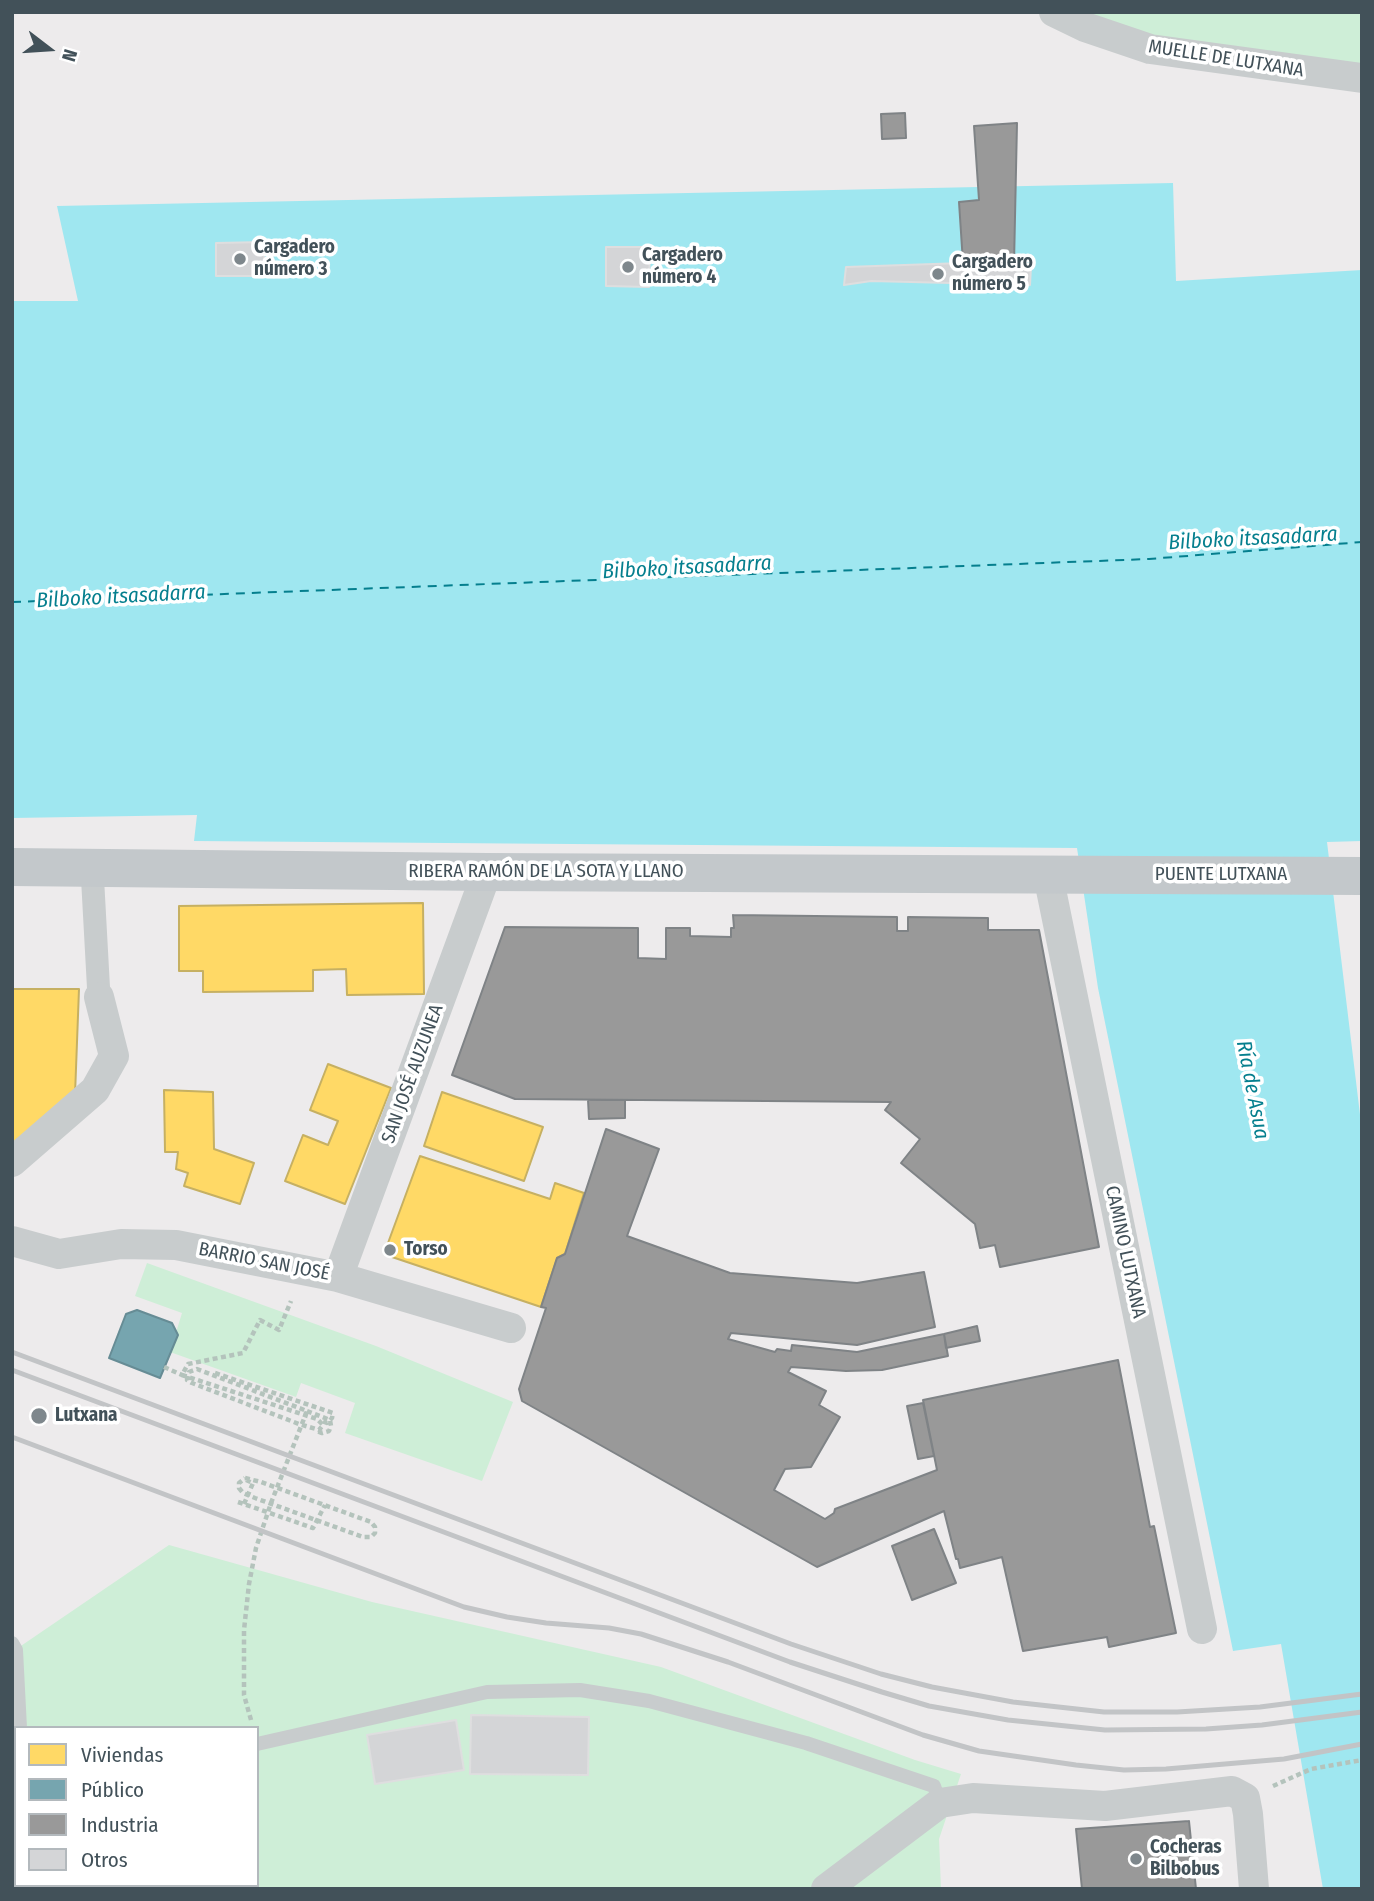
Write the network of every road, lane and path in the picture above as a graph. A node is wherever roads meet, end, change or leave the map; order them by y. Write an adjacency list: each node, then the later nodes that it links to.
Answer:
1 (1054, 12): 2 (street, MUELLE DE LUTXANA)
2 (1362, 78)
3 (12, 867): 4 (main road, RIBERA RAMÓN DE LA SOTA Y LLANO)
4 (92, 869): 5 (main road, RIBERA RAMÓN DE LA SOTA Y LLANO); 8 (street)
5 (487, 872): 6 (main road, RIBERA RAMÓN DE LA SOTA Y LLANO); 12 (street, SAN JOSÉ AUZUNEA)
6 (1064, 875): 7 (main road, PUENTE LUTXANA); 23 (street, CAMINO LUTXANA)
7 (1362, 876)
8 (99, 997): 9 (street)
9 (12, 1162)
10 (12, 1241): 11 (street, BARRIO SAN JOSÉ)
11 (304, 1269): 12 (street, BARRIO SAN JOSÉ); 14 (path)
12 (338, 1277): 13 (street, BARRIO SAN JOSÉ)
13 (511, 1328)
14 (188, 1364): 16 (path); 18 (path)
15 (164, 1367): 16 (path)
16 (182, 1376): 18 (path)
17 (307, 1411): 19 (path); 19 (path); 21 (path)
18 (317, 1419): 19 (path)
19 (299, 1424)
20 (246, 1480): 22 (path)
21 (271, 1503): 22 (path); 22 (path); 26 (path)
22 (324, 1505)
23 (1202, 1629)
24 (12, 1643): 25 (lane)
25 (19, 1726)
26 (252, 1726)
27 (259, 1744): 30 (lane)
28 (1362, 1760): 29 (path)
29 (1277, 1784)
30 (940, 1803): 31 (street); 32 (street)
31 (826, 1889)
32 (1254, 1889)

